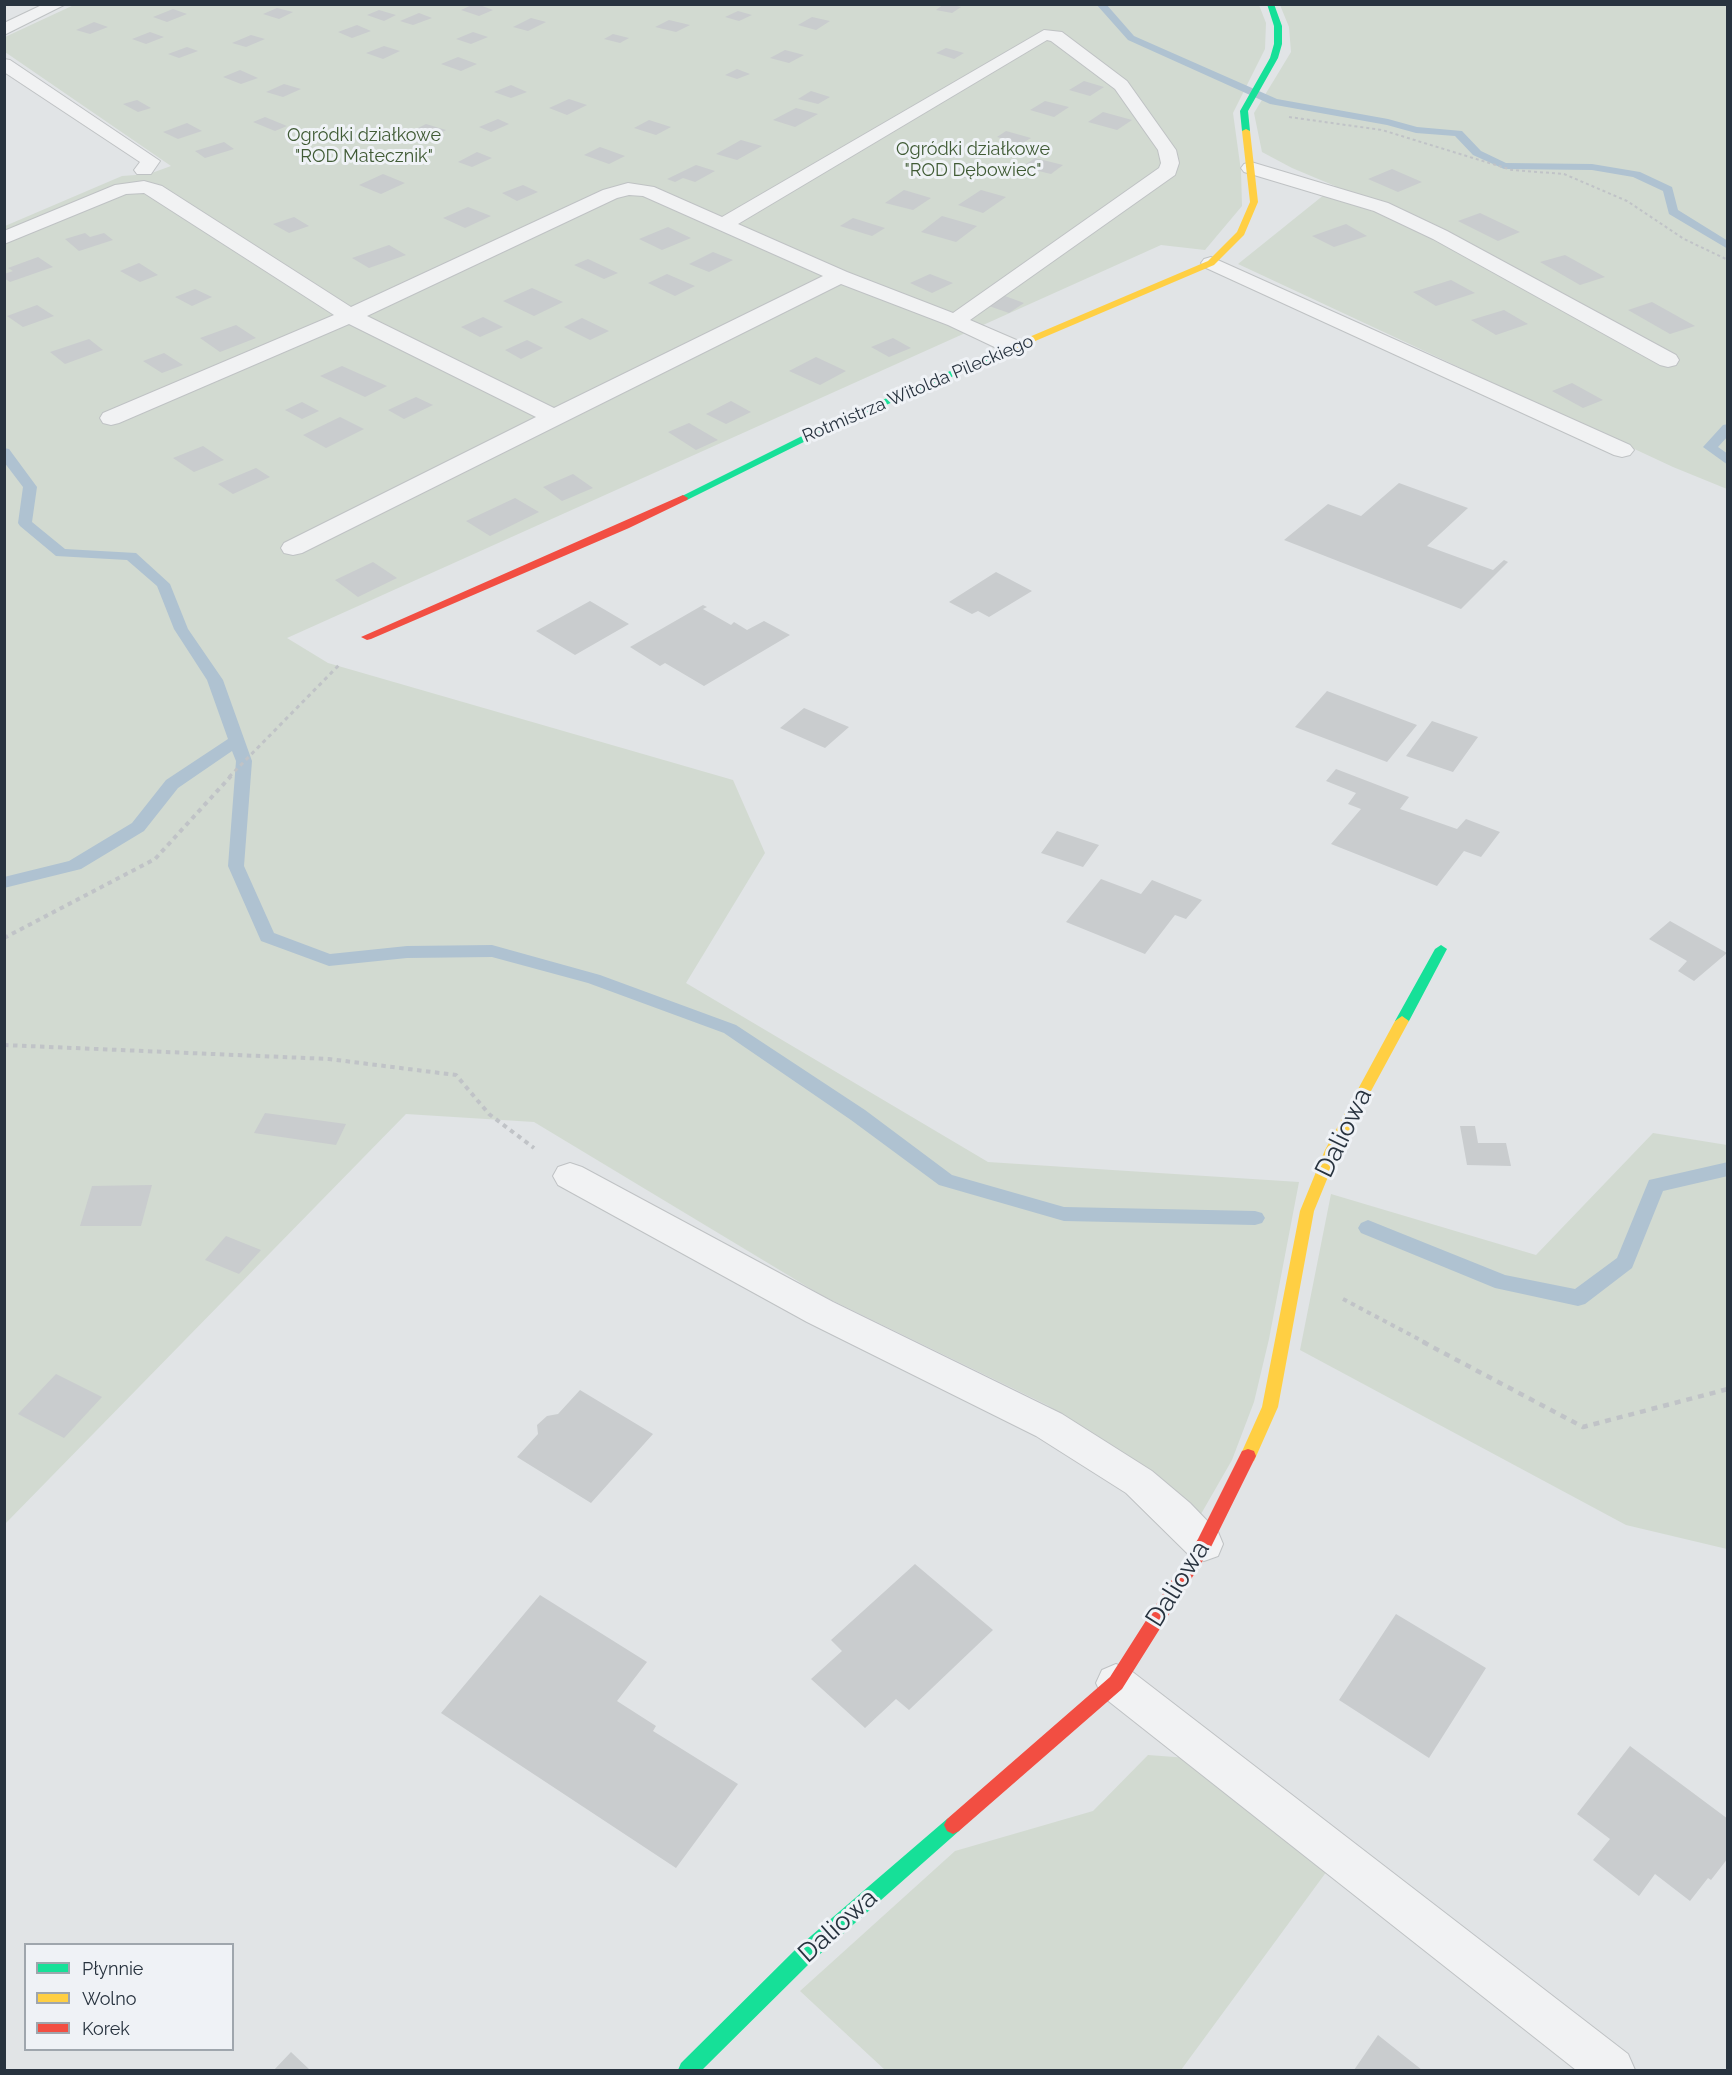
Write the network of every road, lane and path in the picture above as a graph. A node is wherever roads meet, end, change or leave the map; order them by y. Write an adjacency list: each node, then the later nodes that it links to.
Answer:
1 (58, 4): 3 (lane)
2 (1270, 4): 5 (street)
3 (4, 30)
4 (4, 64): 7 (lane)
5 (1244, 112): 6 (street, Rotmistrza Witolda Pileckiego); 10 (path)
6 (1251, 168): 11 (street, Rotmistrza Witolda Pileckiego); 16 (lane)
7 (144, 170)
8 (723, 224): 12 (lane); 13 (lane); 14 (lane)
9 (4, 238): 13 (lane)
10 (1727, 260)
11 (1211, 263): 15 (street, Rotmistrza Witolda Pileckiego); 19 (lane)
12 (840, 276): 14 (lane); 17 (lane)
13 (350, 316): 17 (lane); 18 (lane)
14 (955, 321): 15 (lane)
15 (1013, 348): 21 (street, Rotmistrza Witolda Pileckiego)
16 (1668, 360)
17 (554, 417): 20 (lane)
18 (111, 418)
19 (1622, 450)
20 (293, 548)
21 (367, 637): 22 (path)
22 (4, 938)
23 (1441, 949): 26 (street, Daliowa)
24 (4, 1045): 25 (path)
25 (570, 1176): 28 (lane)
26 (1294, 1273): 27 (path); 28 (street, Daliowa)
27 (1728, 1389)
28 (1204, 1544): 29 (street, Daliowa)
29 (1116, 1683): 30 (street, Daliowa); 31 (lane)
30 (688, 2070)
31 (1612, 2070)

